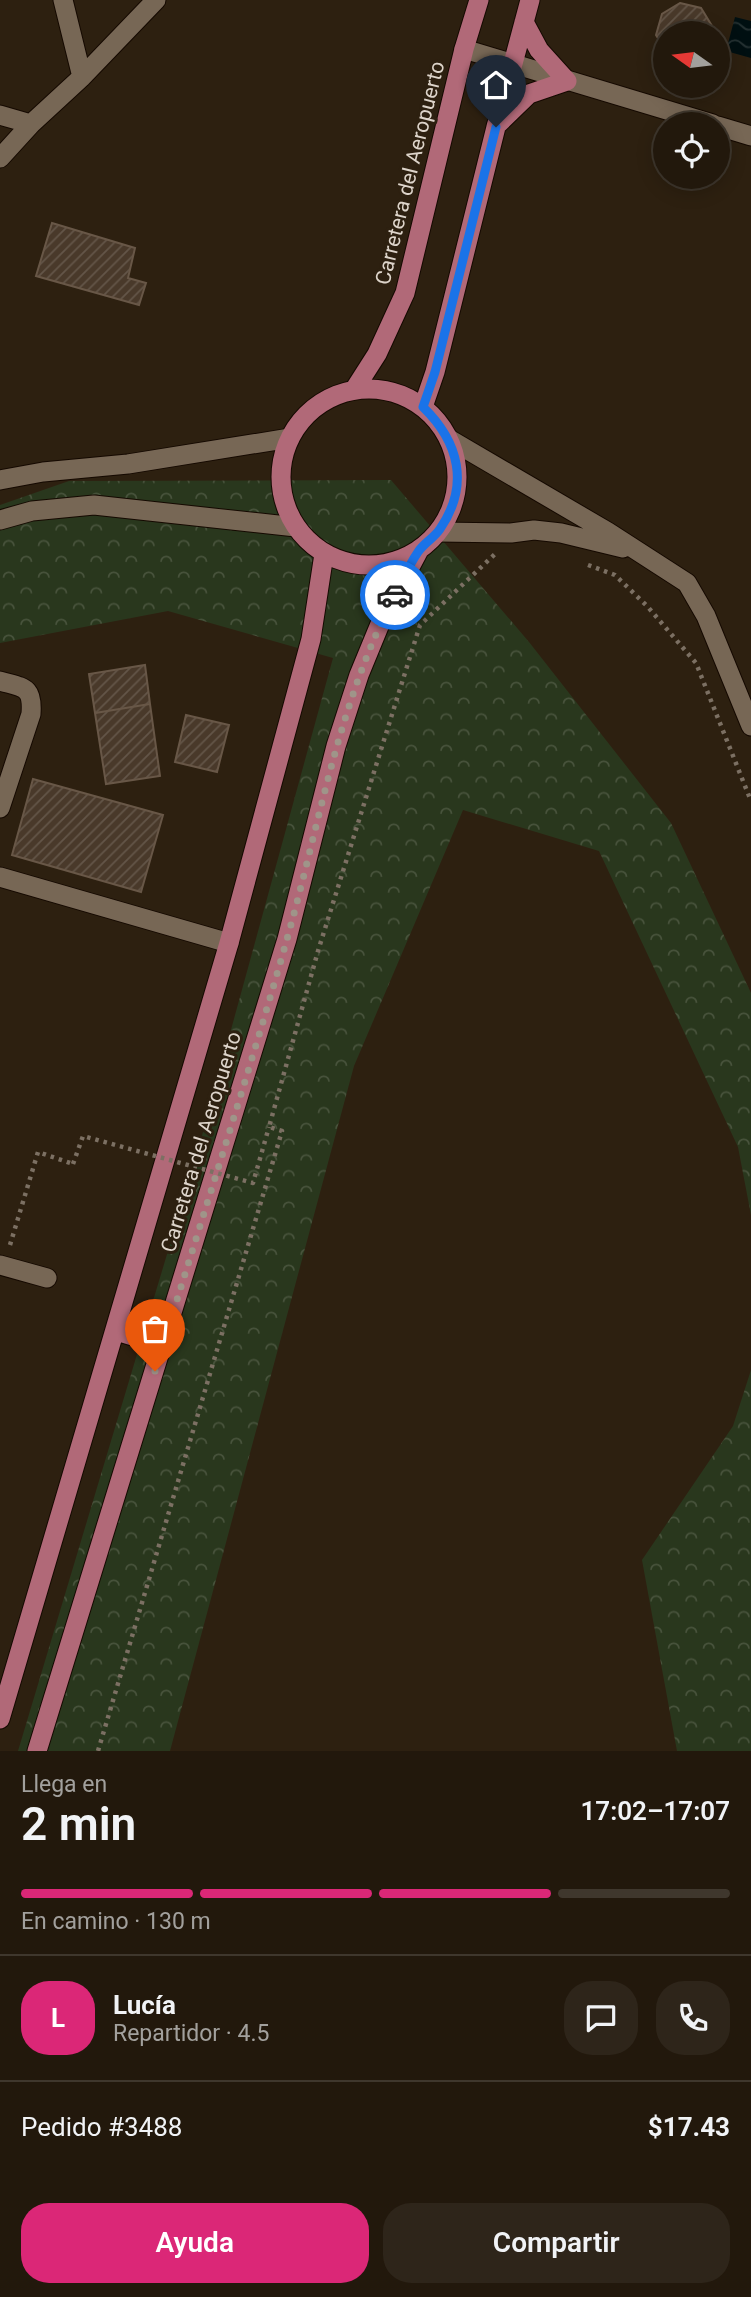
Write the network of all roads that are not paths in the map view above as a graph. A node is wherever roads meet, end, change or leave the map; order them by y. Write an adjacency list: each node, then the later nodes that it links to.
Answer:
1 (63, 0): 8 (street)
2 (156, 0): 8 (street)
3 (479, 0): 6 (main road, Carretera del Aeropuerto)
4 (530, 0): 5 (main road)
5 (524, 22): 7 (main road); 9 (main road)
6 (464, 49): 7 (street); 17 (main road, Carretera del Aeropuerto)
7 (512, 64): 9 (street); 13 (main road)
8 (82, 77): 12 (street)
9 (567, 80): 10 (street); 13 (main road)
10 (672, 112)
11 (0, 115): 12 (street)
12 (31, 124): 16 (street)
13 (496, 127): 18 (main road)
14 (730, 130): 15 (street)
15 (751, 136)
16 (0, 158)
17 (354, 390): 18 (main road); 19 (main road)
18 (423, 407): 20 (main road)
19 (290, 438): 21 (street); 23 (main road)
20 (449, 439): 24 (main road); 26 (street)
21 (0, 480)
22 (0, 520): 23 (street)
23 (296, 527): 27 (main road)
24 (438, 532): 25 (main road); 26 (street)
25 (419, 550): 27 (main road); 36 (main road, Carretera del Aeropuerto)
26 (634, 550): 29 (street)
27 (324, 554): 32 (main road, Carretera del Aeropuerto)
28 (0, 681): 30 (street)
29 (751, 726)
30 (0, 808)
31 (0, 877): 32 (street)
32 (229, 943): 35 (main road, Carretera del Aeropuerto)
33 (2, 1266): 34 (street)
34 (47, 1278)
35 (116, 1331): 36 (main road); 37 (main road, Carretera del Aeropuerto)
36 (162, 1345): 38 (main road, Carretera del Aeropuerto)
37 (0, 1719)
38 (37, 1751)

